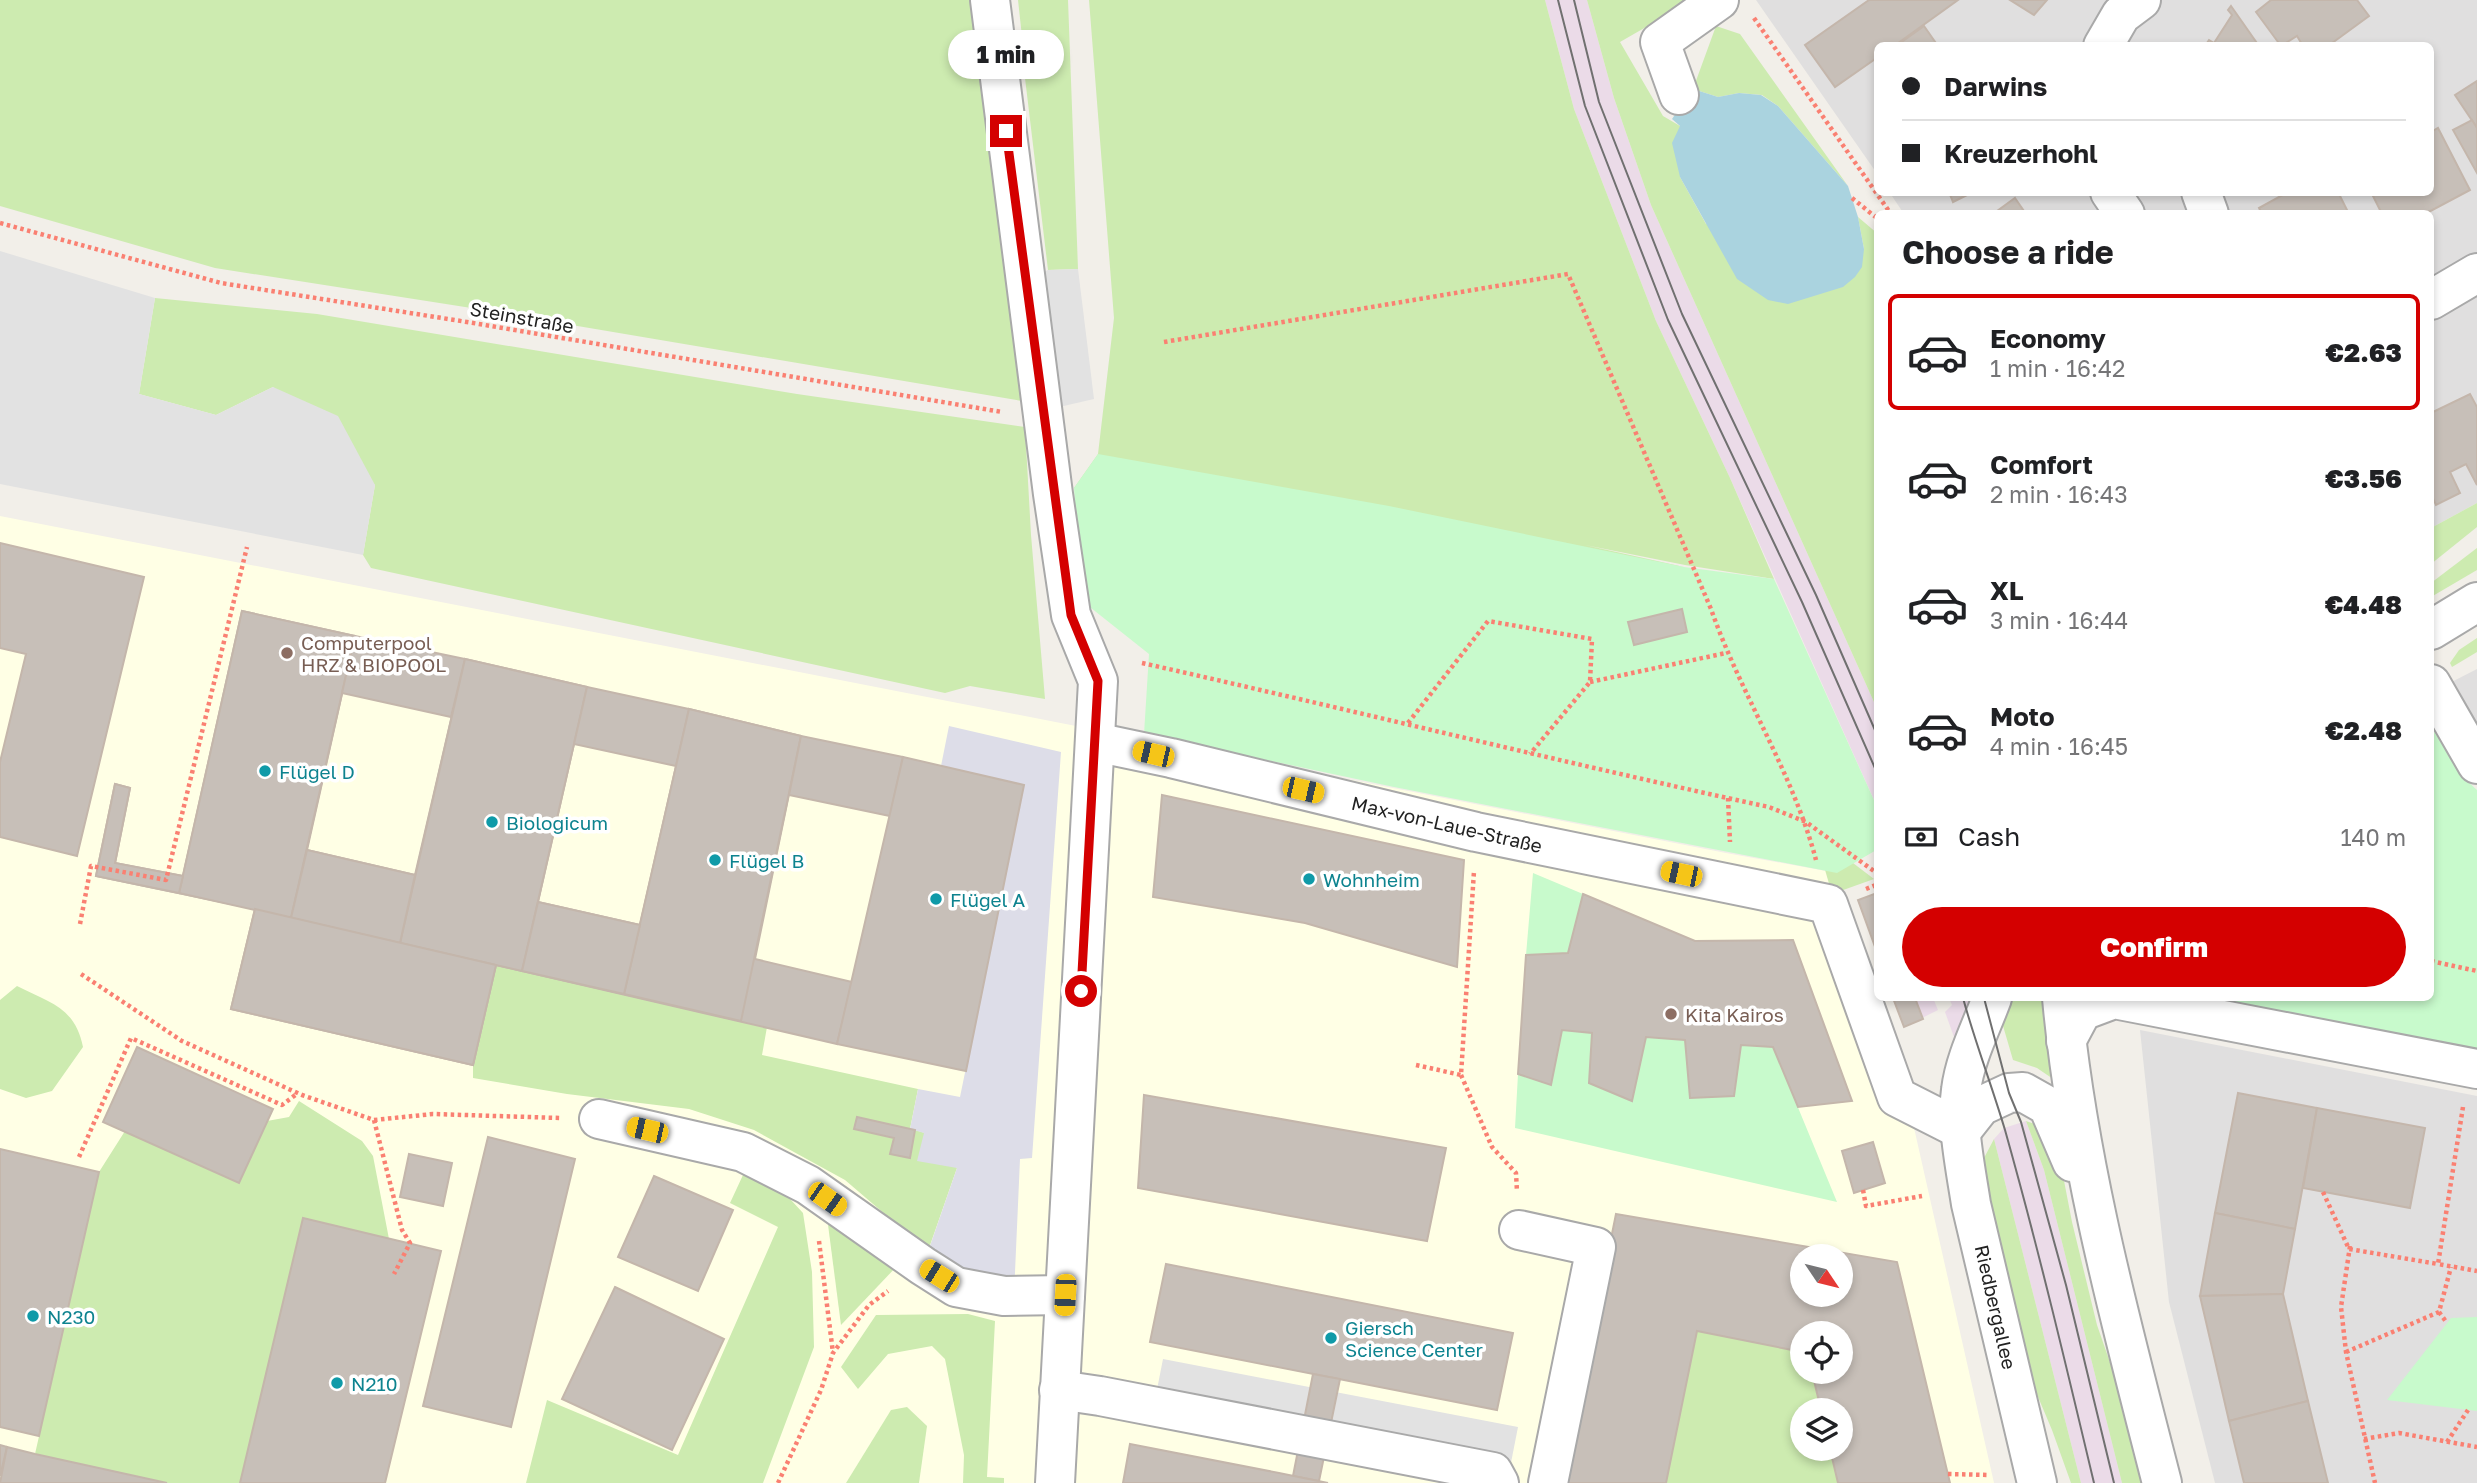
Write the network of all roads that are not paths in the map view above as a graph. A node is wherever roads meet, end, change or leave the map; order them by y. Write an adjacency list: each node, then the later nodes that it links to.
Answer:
1 (990, 0): 11 (street)
2 (2141, 0): 4 (street)
3 (1734, 6): 5 (street)
4 (2105, 42)
5 (1679, 95)
6 (2477, 273): 7 (street)
7 (2434, 298)
8 (2477, 602): 9 (street)
9 (2434, 628)
10 (2434, 689): 12 (street)
11 (1095, 742): 20 (street, Max-von-Laue-Straße); 23 (street)
12 (2477, 764)
13 (1991, 1001): 20 (street, Riedbergallee)
14 (2062, 1001): 17 (street)
15 (2109, 1001): 17 (street)
16 (2124, 1001): 18 (street)
17 (2066, 1041): 21 (street)
18 (2473, 1068)
19 (599, 1119): 23 (street)
20 (1962, 1130): 21 (street); 28 (street, Riedbergallee)
21 (2096, 1213): 29 (street)
22 (1519, 1230): 27 (street)
23 (1065, 1295): 24 (street)
24 (1059, 1390): 25 (street); 26 (street)
25 (1055, 1483)
26 (1499, 1483)
27 (1548, 1483)
28 (2037, 1483)
29 (2162, 1483)

